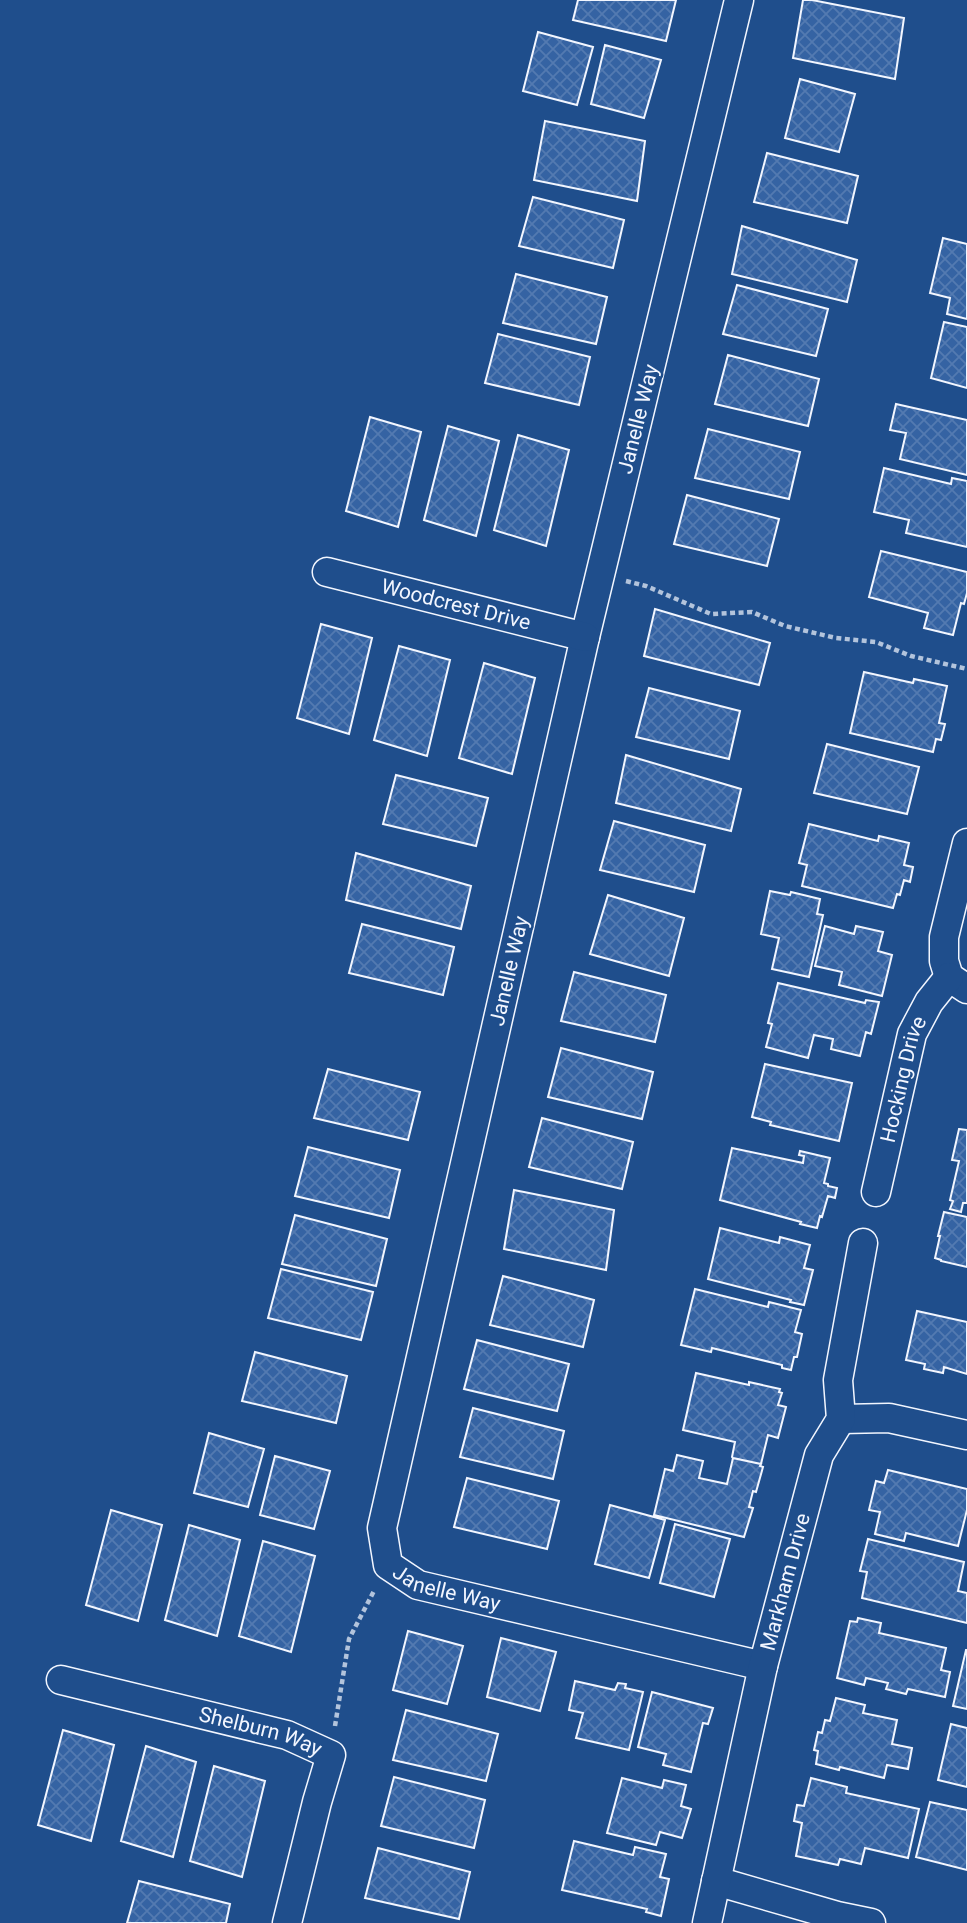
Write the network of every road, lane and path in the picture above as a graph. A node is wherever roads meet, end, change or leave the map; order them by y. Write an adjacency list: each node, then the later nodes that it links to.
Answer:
1 (739, 0): 3 (street, Janelle Way)
2 (327, 572): 4 (street, Woodcrest Drive)
3 (600, 575): 4 (street, Janelle Way); 5 (path)
4 (585, 637): 12 (street, Janelle Way)
5 (967, 669)
6 (967, 843): 7 (street, Hocking Drive)
7 (958, 983): 8 (street, Hocking Drive)
8 (876, 1192)
9 (863, 1243): 10 (street)
10 (841, 1419): 11 (street); 13 (street, Markham Drive)
11 (967, 1435)
12 (388, 1565): 13 (street, Janelle Way); 15 (path)
13 (763, 1666): 16 (street, Markham Drive)
14 (61, 1680): 15 (street, Shelburn Way)
15 (331, 1755): 17 (street, Shelburn Way)
16 (716, 1881): 18 (street, Markham Drive); 19 (street)
17 (287, 1923)
18 (707, 1923)
19 (872, 1923)

